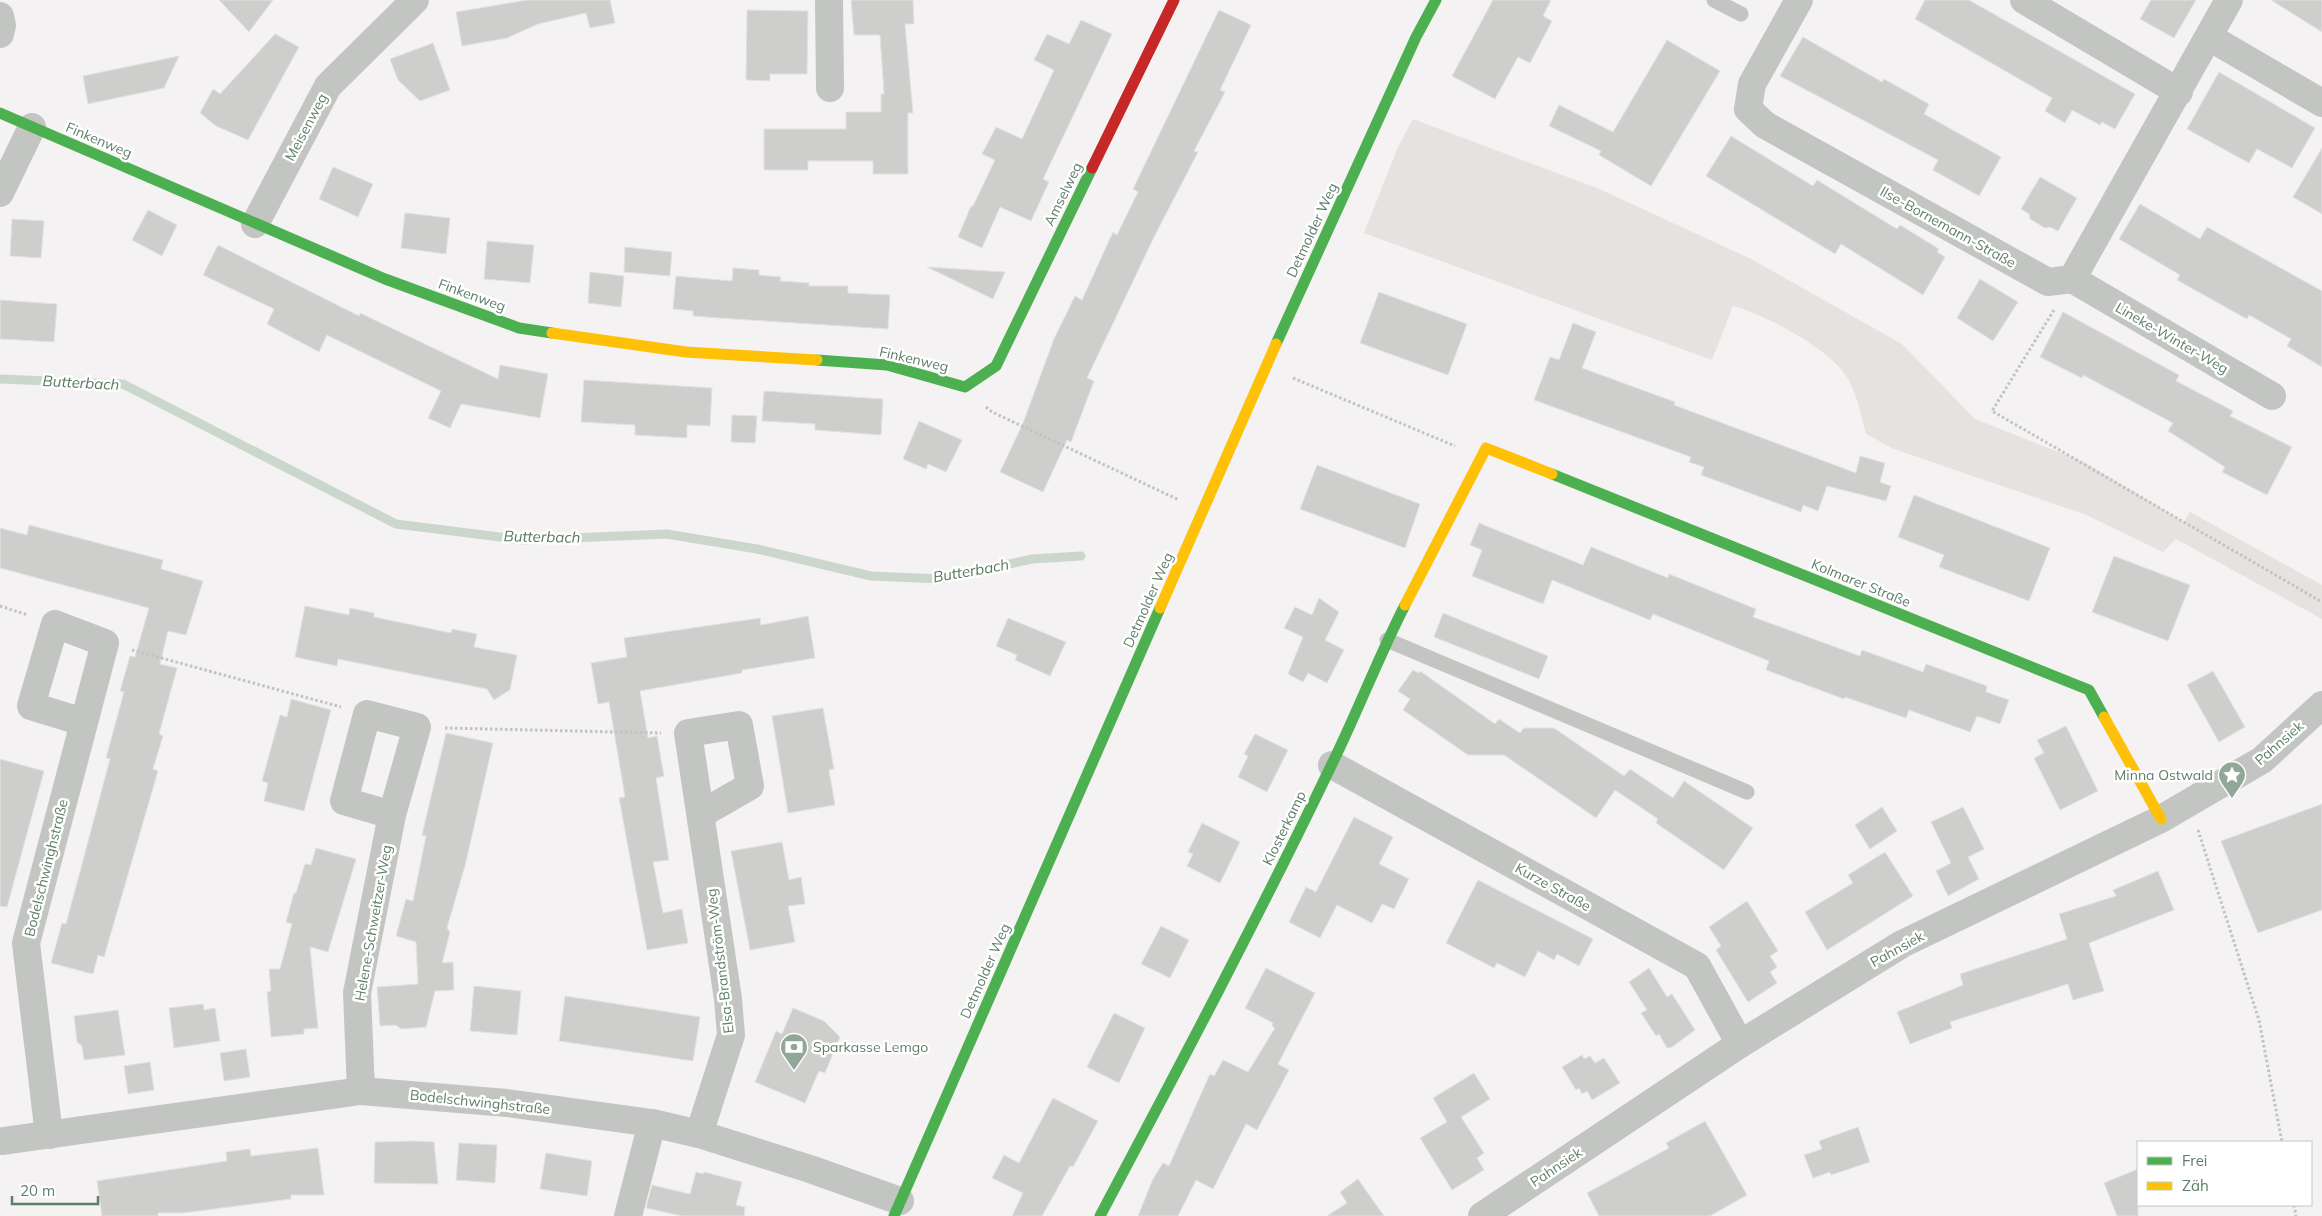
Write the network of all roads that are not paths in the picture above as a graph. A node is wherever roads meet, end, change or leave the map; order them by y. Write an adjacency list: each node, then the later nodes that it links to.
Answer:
1 (415, 0): 19 (street, Meisenweg)
2 (829, 0): 13 (street)
3 (1174, 0): 21 (street, Amselweg)
4 (1436, 0): 38 (street, Detmolder Weg)
5 (1714, 0): 9 (lane)
6 (1799, 0): 20 (street, Ilse-Bornemann-Straße)
7 (2024, 0): 14 (street)
8 (2230, 0): 12 (street)
9 (1741, 14)
10 (0, 16): 11 (street)
11 (0, 34)
12 (2208, 37): 14 (street); 15 (street)
13 (830, 88)
14 (2179, 92): 20 (street)
15 (2322, 103)
16 (0, 113): 17 (street, Finkenweg)
17 (32, 127): 18 (street); 19 (street, Finkenweg)
18 (0, 193)
19 (255, 224): 21 (street, Finkenweg)
20 (2072, 279): 22 (street, Lineke-Winter-Weg)
21 (965, 388)
22 (2272, 396)
23 (1483, 453): 24 (street, Klosterkamp); 31 (street, Kolmarer Straße)
24 (1387, 640): 27 (street, Klosterkamp); 28 (lane)
25 (2322, 704): 31 (street, Pahnsiek)
26 (83, 722): 26 (street, Bodelschwinghstraße); 36 (street, Bodelschwinghstraße)
27 (1332, 765): 32 (street, Kurze Straße); 40 (street, Klosterkamp)
28 (1747, 792)
29 (701, 814): 29 (street, Elsa-Brandström-Weg); 35 (street, Elsa-Brandström-Weg)
30 (392, 815): 30 (street, Helene-Schweitzer-Weg); 33 (street, Helene-Schweitzer-Weg)
31 (2161, 819): 32 (street, Pahnsiek)
32 (1740, 1044): 41 (street, Pahnsiek)
33 (361, 1091): 34 (street, Bodelschwinghstraße); 36 (street, Bodelschwinghstraße)
34 (652, 1123): 35 (street, Bodelschwinghstraße); 39 (street)
35 (699, 1134): 38 (street, Bodelschwinghstraße)
36 (49, 1135): 37 (street, Bodelschwinghstraße)
37 (4, 1141)
38 (897, 1208)
39 (628, 1216)
40 (1100, 1216)
41 (1482, 1216)

